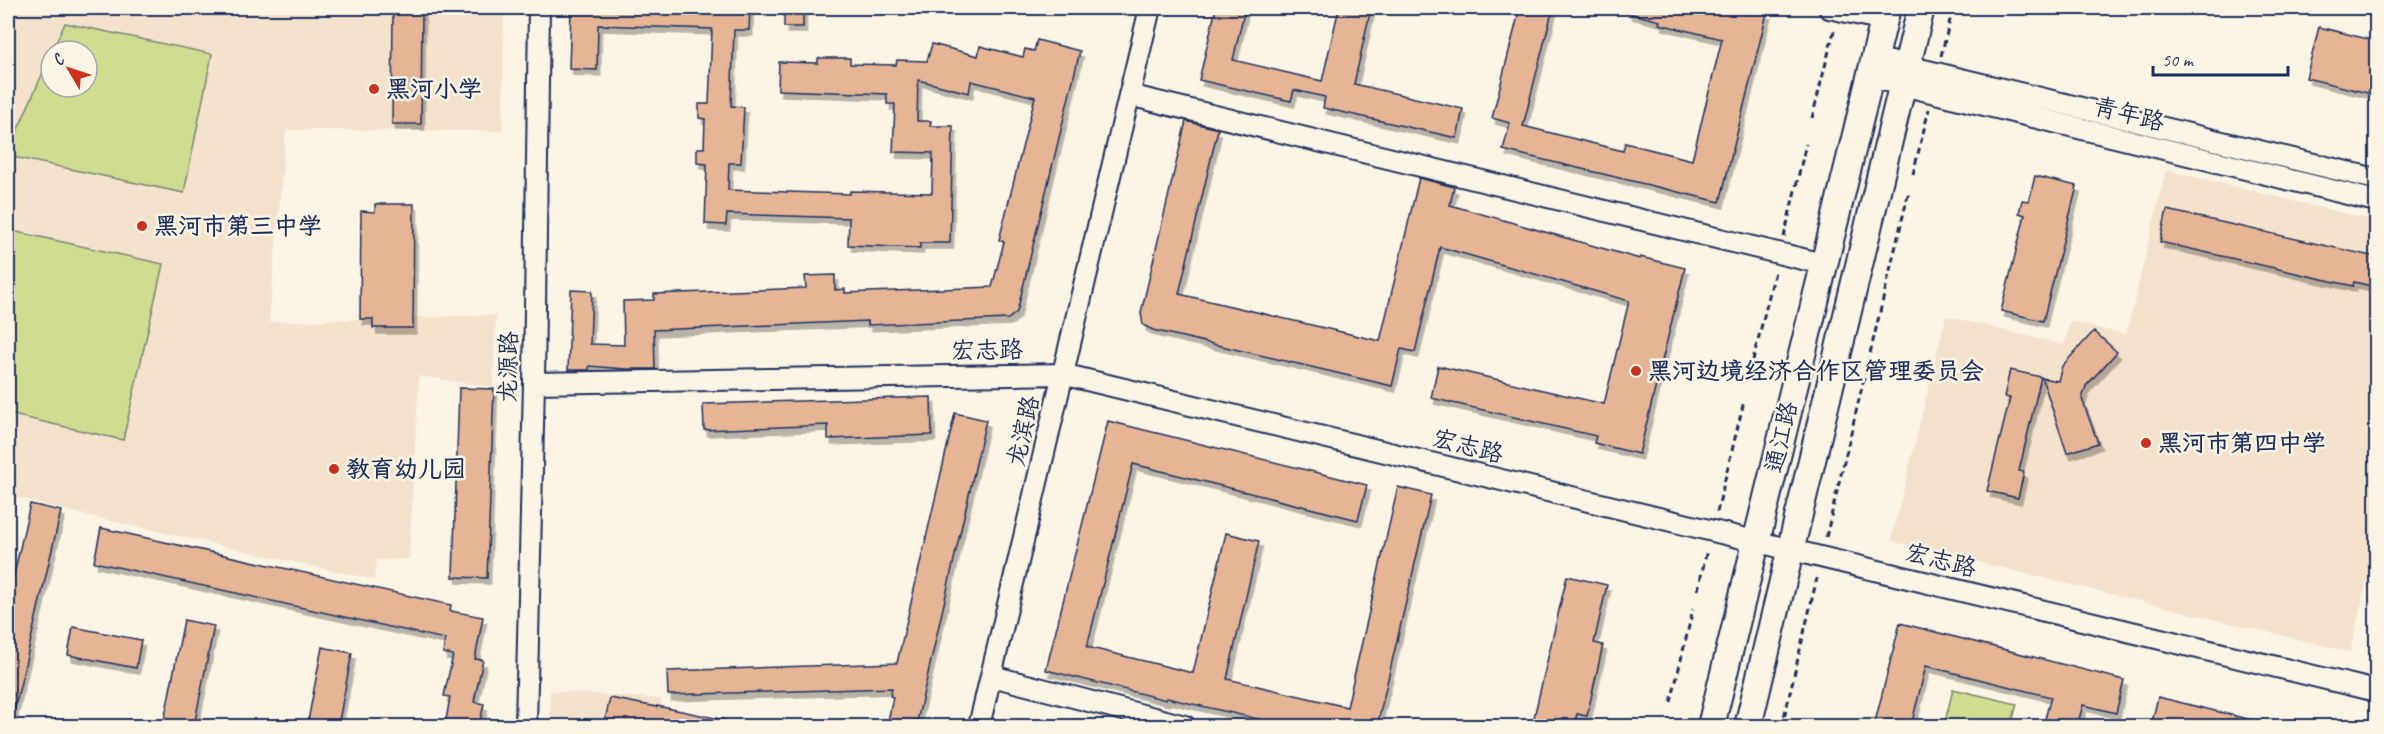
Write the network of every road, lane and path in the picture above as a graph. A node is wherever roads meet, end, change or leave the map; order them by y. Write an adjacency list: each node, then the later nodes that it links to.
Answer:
1 (539, 8): 20 (street, 龙源路)
2 (1150, 8): 9 (street, 龙滨路)
3 (1829, 8): 5 (street)
4 (1921, 8): 8 (main road, 通江路)
5 (1885, 14): 7 (main road, 通江路)
6 (1835, 26): 10 (path)
7 (1872, 68): 8 (street, 青年路); 16 (main road, 通江路)
8 (1904, 75): 12 (street, 青年路); 14 (street, 青年路); 26 (main road, 通江路)
9 (1130, 95): 16 (street); 19 (street, 龙滨路)
10 (1812, 118)
11 (1806, 144): 15 (path)
12 (2376, 179)
13 (1909, 191): 23 (path)
14 (2376, 201)
15 (1782, 244)
16 (1823, 264): 24 (main road, 通江路)
17 (1775, 271): 18 (path)
18 (1754, 360)
19 (1062, 374): 20 (street, 宏志路); 24 (street, 宏志路); 30 (street, 龙滨路)
20 (534, 383): 33 (street, 龙源路)
21 (1744, 401): 22 (path)
22 (1715, 520)
23 (1826, 537)
24 (1756, 541): 26 (street, 宏志路); 36 (main road, 通江路)
25 (1707, 550): 28 (path)
26 (1791, 550): 31 (street, 宏志路); 37 (main road, 通江路)
27 (1817, 578): 38 (path)
28 (1698, 590)
29 (1693, 609): 32 (path)
30 (992, 676): 34 (street, 龙滨路); 35 (street)
31 (2376, 691)
32 (1671, 702)
33 (526, 726)
34 (979, 726)
35 (1185, 726)
36 (1711, 726)
37 (1748, 726)
38 (1782, 726)

